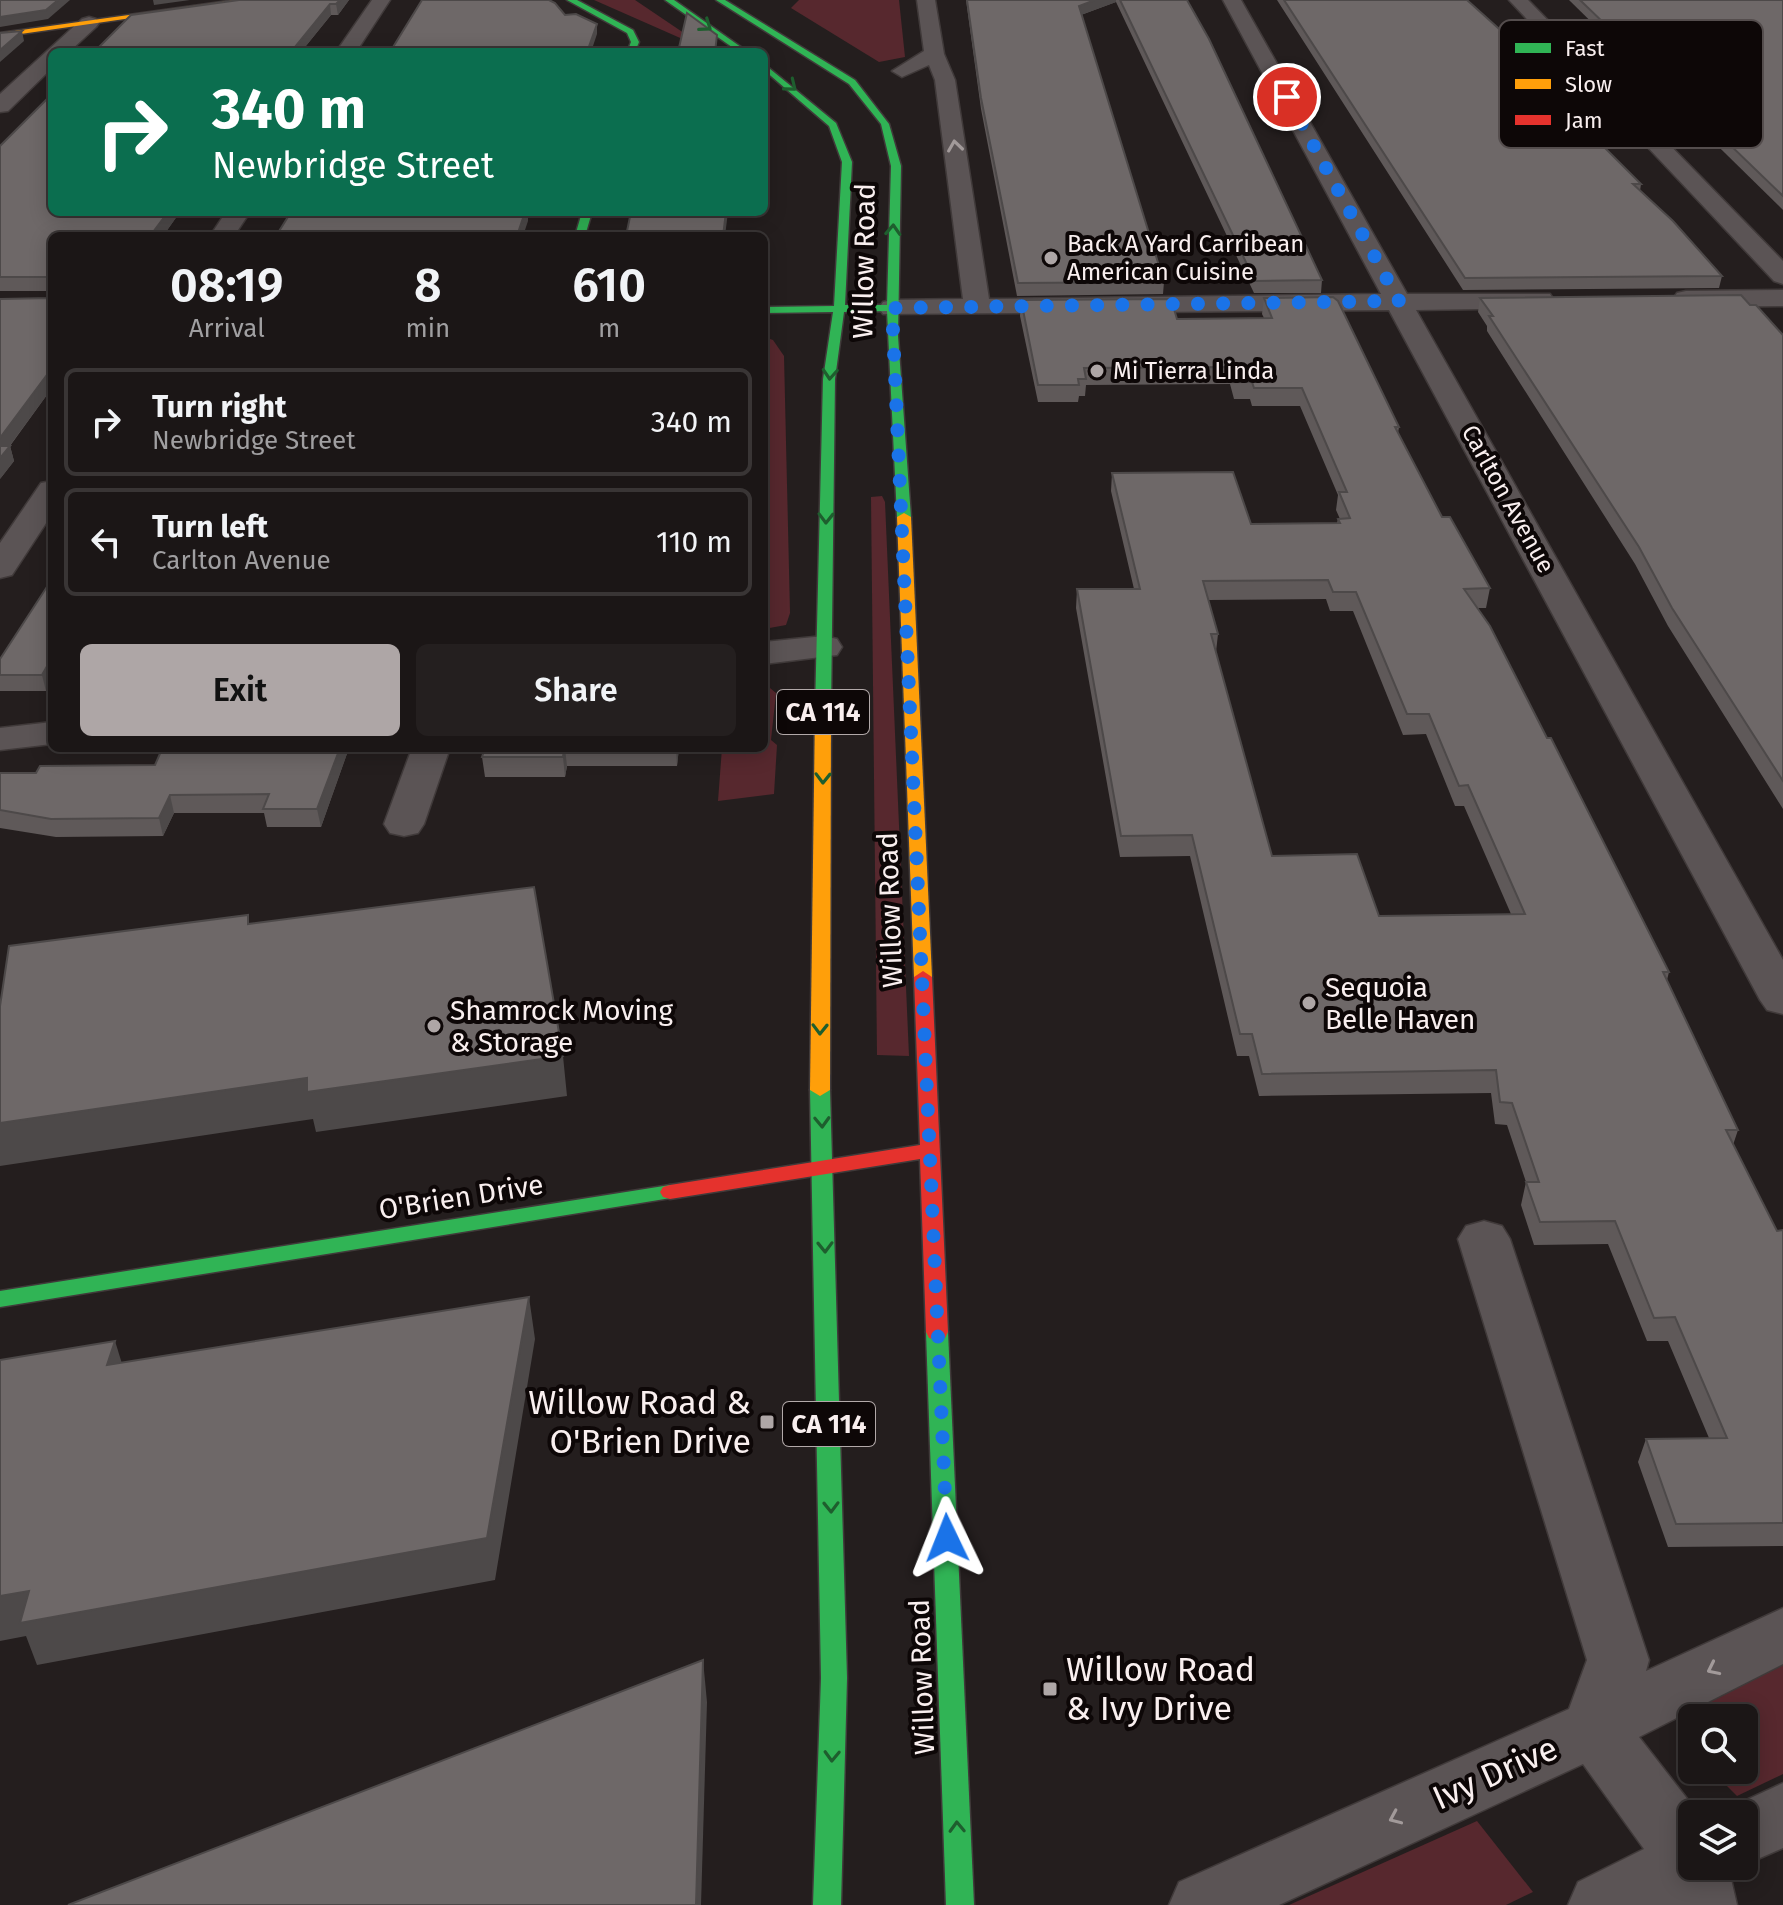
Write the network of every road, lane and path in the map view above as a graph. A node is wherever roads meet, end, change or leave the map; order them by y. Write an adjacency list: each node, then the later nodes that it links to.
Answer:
1 (252, 0): 10 (main road)
2 (381, 0): 13 (street)
3 (571, 0): 14 (main road)
4 (669, 0): 15 (main road, one-way to 15)
5 (720, 0): 28 (main road, Willow Road / CA 114, one-way to 5)
6 (926, 0): 16 (street)
7 (1232, 0): 26 (street, Carlton Avenue)
8 (1518, 0): 9 (street)
9 (1537, 20)
10 (89, 23): 11 (main road); 12 (street)
11 (0, 35)
12 (62, 48)
13 (349, 48)
14 (633, 48)
15 (738, 48)
16 (934, 54): 19 (street); 27 (street, one-way to 16)
17 (48, 61): 20 (street)
18 (768, 69): 29 (main road, Willow Road / CA 114, one-way to 29)
19 (902, 71)
20 (0, 106)
21 (1660, 148): 22 (street)
22 (1783, 276)
23 (1783, 298): 24 (street)
24 (1663, 299)
25 (1562, 300): 26 (street)
26 (1399, 301): 27 (street); 39 (street, Carlton Avenue)
27 (977, 307): 28 (street)
28 (892, 308): 29 (main road); 40 (main road, Willow Road / CA 114)
29 (837, 309): 30 (main road); 33 (main road, Willow Road / CA 114, one-way to 33)
30 (768, 310)
31 (48, 496): 32 (street)
32 (0, 568)
33 (824, 647): 34 (street); 41 (main road, Willow Road / CA 114, one-way to 41)
34 (768, 653)
35 (48, 733): 36 (street)
36 (0, 739)
37 (430, 752): 38 (street)
38 (404, 824)
39 (1783, 1000)
40 (931, 1150): 41 (main road, O'Brien Drive); 52 (main road, Willow Road / CA 114, one-way to 40)
41 (823, 1169): 43 (main road, O'Brien Drive); 51 (main road, Willow Road / CA 114, one-way to 51)
42 (1484, 1239): 45 (street)
43 (0, 1299)
44 (1783, 1634): 45 (street, Ivy Drive, one-way to 45)
45 (1594, 1728): 48 (street); 53 (street, Ivy Drive, one-way to 53)
46 (1783, 1814): 47 (street)
47 (1758, 1827)
48 (1678, 1840)
49 (1678, 1866): 54 (street)
50 (1697, 1880): 55 (street)
51 (827, 1905)
52 (960, 1905)
53 (1204, 1905)
54 (1603, 1905)
55 (1702, 1905)

